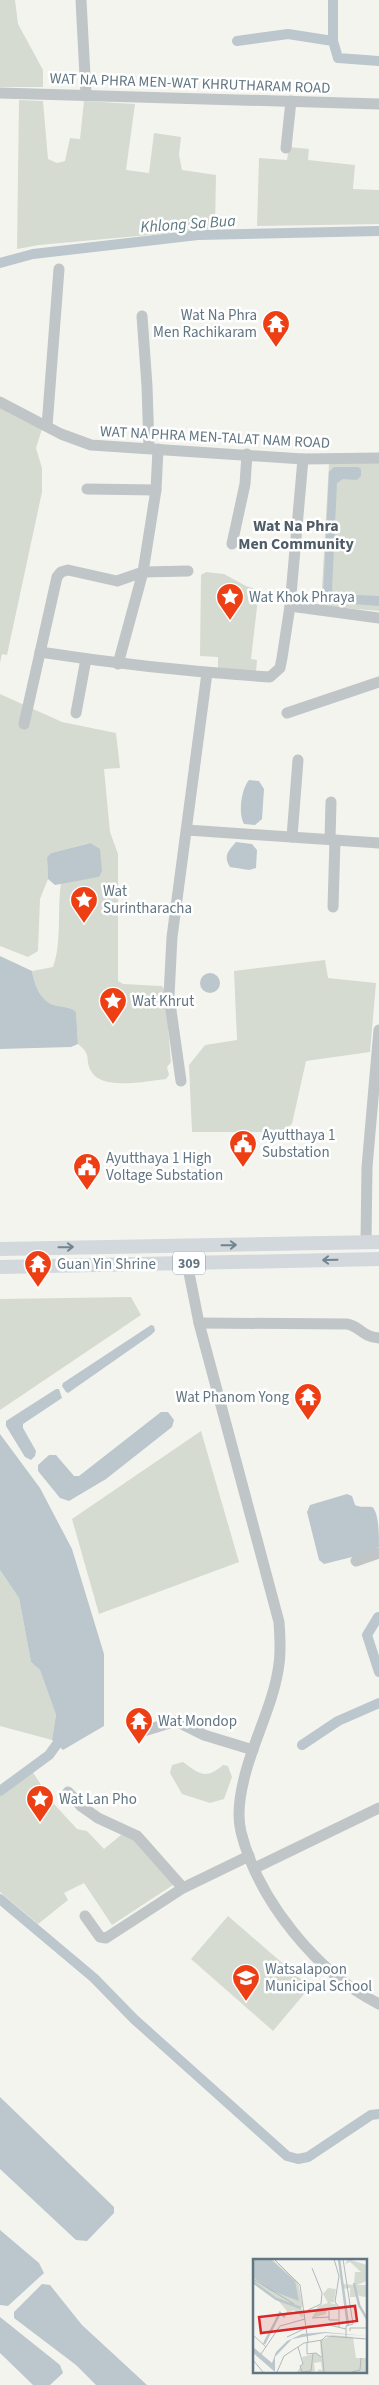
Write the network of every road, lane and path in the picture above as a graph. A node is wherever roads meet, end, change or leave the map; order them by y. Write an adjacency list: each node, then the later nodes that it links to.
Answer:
1 (82, 0): 3 (street)
2 (0, 93): 3 (street, WAT NA PHRA MEN-WAT KHRUTHARAM ROAD)
3 (86, 96): 4 (street, WAT NA PHRA MEN-WAT KHRUTHARAM ROAD)
4 (291, 101): 5 (street, WAT NA PHRA MEN-WAT KHRUTHARAM ROAD); 6 (street)
5 (379, 104)
6 (286, 148)
7 (59, 269): 10 (street)
8 (142, 316): 11 (street)
9 (0, 402): 10 (street, WAT NA PHRA MEN-TALAT NAM ROAD)
10 (46, 426): 11 (street, WAT NA PHRA MEN-TALAT NAM ROAD)
11 (153, 448): 12 (street, WAT NA PHRA MEN-TALAT NAM ROAD); 16 (street)
12 (247, 454): 14 (street, WAT NA PHRA MEN-TALAT NAM ROAD); 17 (street)
13 (379, 458): 14 (street, WAT NA PHRA MEN-TALAT NAM ROAD)
14 (303, 459): 20 (street)
15 (86, 489): 16 (street)
16 (156, 490): 19 (street)
17 (232, 544)
18 (188, 571): 19 (street)
19 (143, 572): 22 (street); 24 (street)
20 (290, 606): 21 (street); 25 (street)
21 (379, 618)
22 (40, 652): 23 (street); 29 (street)
23 (86, 659): 24 (street); 27 (street)
24 (118, 664): 25 (street)
25 (207, 673): 32 (street)
26 (379, 682): 28 (street)
27 (76, 712)
28 (287, 713)
29 (24, 724)
30 (298, 760): 33 (street)
31 (331, 802): 34 (street)
32 (187, 830): 33 (street); 38 (street)
33 (292, 837): 34 (street)
34 (332, 839): 35 (street); 36 (street)
35 (379, 843)
36 (333, 907)
37 (379, 1030): 39 (street)
38 (181, 1081)
39 (373, 1167): 40 (street)
40 (372, 1242): 41 (main road, 309, one-way to 40)
41 (187, 1245): 42 (main road, 309, one-way to 41); 44 (street)
42 (0, 1248)
43 (379, 1259): 44 (main road, 309, one-way to 44)
44 (187, 1263): 45 (main road, 309); 46 (street)
45 (0, 1266)
46 (199, 1323): 47 (street); 51 (street)
47 (379, 1338)
48 (379, 1552): 49 (street)
49 (356, 1561)
50 (144, 1731): 51 (street)
51 (253, 1750): 54 (street)
52 (68, 1792): 56 (street)
53 (379, 1808): 55 (street)
54 (249, 1856): 55 (street); 56 (street)
55 (255, 1868): 58 (street)
56 (183, 1888): 57 (street)
57 (85, 1916)
58 (379, 2004)

